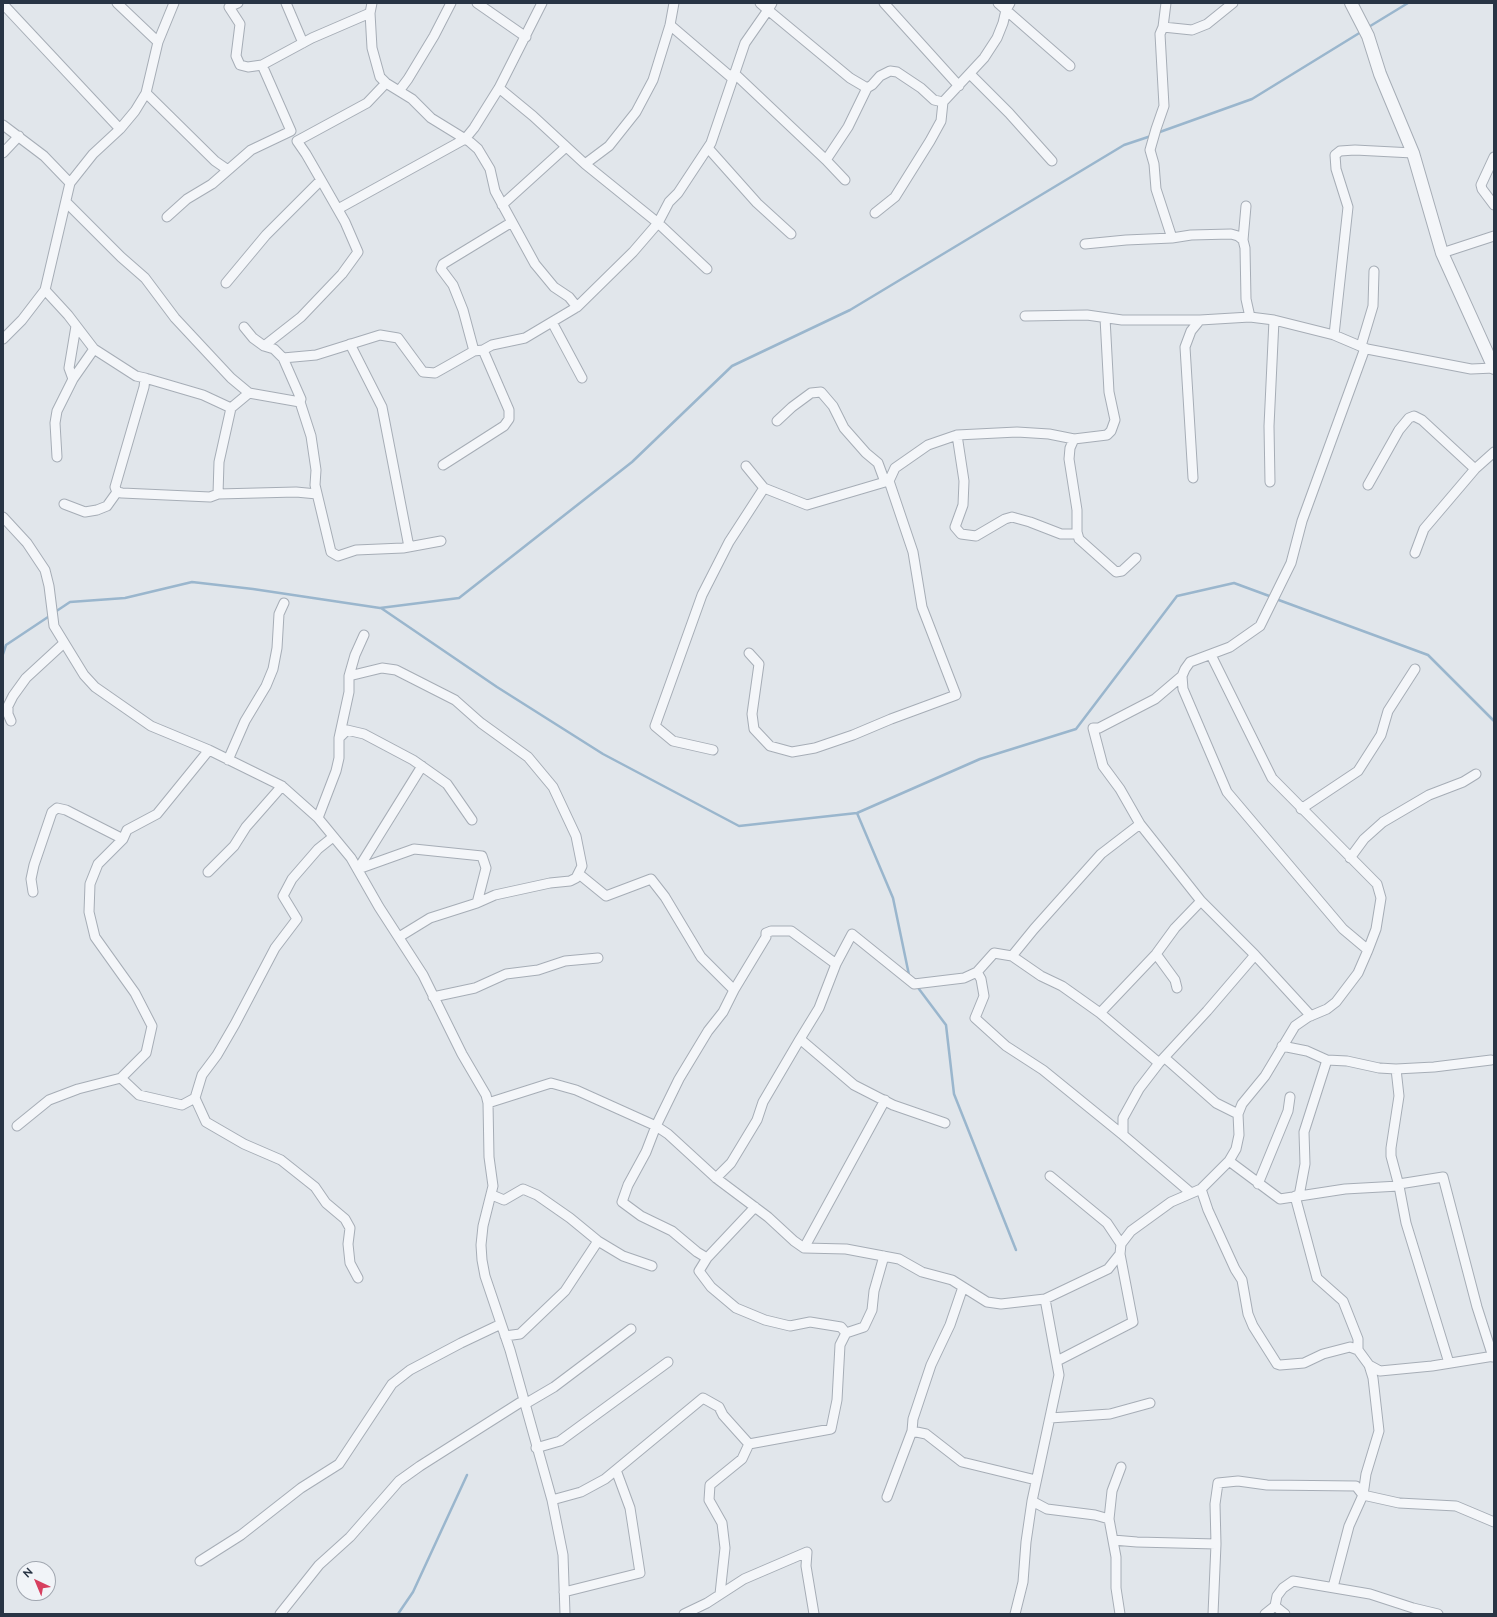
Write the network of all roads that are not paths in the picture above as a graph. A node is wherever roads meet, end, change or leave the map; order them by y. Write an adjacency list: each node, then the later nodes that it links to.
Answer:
1 (117, 3): 23 (street)
2 (174, 3): 23 (street)
3 (238, 3): 25 (street)
4 (286, 3): 24 (street)
5 (372, 3): 19 (street)
6 (451, 3): 33 (street)
7 (477, 3): 22 (street)
8 (542, 3): 22 (street)
9 (674, 3): 20 (street)
10 (760, 3): 17 (street)
11 (884, 3): 30 (street)
12 (998, 3): 18 (street)
13 (1166, 3): 21 (street)
14 (1233, 3): 21 (street)
15 (1351, 3): 45 (street)
16 (3, 4): 37 (street)
17 (770, 7): 28 (street); 32 (street)
18 (1008, 7): 26 (street); 27 (street)
19 (370, 13): 24 (street); 29 (street)
20 (670, 25): 28 (street); 49 (street)
21 (1163, 27): 65 (street)
22 (526, 37): 31 (street)
23 (158, 42): 34 (street)
24 (303, 43): 25 (street)
25 (262, 66): 38 (street)
26 (1070, 66)
27 (970, 74): 30 (street); 48 (street)
28 (733, 76): 43 (street); 47 (street)
29 (386, 83): 33 (street); 41 (street)
30 (959, 86): 35 (street)
31 (499, 88): 40 (street); 42 (street)
32 (866, 88): 35 (street); 47 (street)
33 (399, 91): 40 (street)
34 (146, 93): 37 (street); 50 (street)
35 (943, 102): 59 (street)
36 (3, 126): 39 (street)
37 (120, 129): 53 (street)
38 (291, 130): 41 (street); 50 (street)
39 (19, 136): 44 (street); 53 (street)
40 (465, 139): 56 (street); 58 (street)
41 (297, 141): 51 (street)
42 (566, 147): 49 (street); 56 (street)
43 (708, 148): 62 (street); 63 (street)
44 (3, 153)
45 (1414, 153): 68 (street); 82 (street)
46 (1494, 157): 55 (street)
47 (826, 160): 52 (street)
48 (1052, 161)
49 (585, 164): 62 (street)
50 (228, 170): 60 (street)
51 (320, 180): 58 (street); 71 (street)
52 (844, 180)
53 (70, 182): 54 (street)
54 (66, 202): 72 (street); 94 (street)
55 (1494, 204)
56 (502, 205): 61 (street)
57 (1246, 206): 66 (street)
58 (338, 209): 85 (street)
59 (875, 213)
60 (167, 218)
61 (512, 222): 73 (street); 88 (street)
62 (658, 223): 69 (street); 73 (street)
63 (791, 234)
64 (1494, 236): 68 (street)
65 (1172, 238): 66 (street); 67 (street)
66 (1243, 240): 75 (street)
67 (1085, 244)
68 (1442, 253): 90 (street)
69 (707, 269)
70 (1374, 271): 86 (street)
71 (226, 283)
72 (45, 290): 80 (street); 83 (street)
73 (577, 307): 79 (street)
74 (1025, 316): 76 (street)
75 (1250, 317): 77 (street); 78 (street)
76 (1105, 318): 77 (street); 99 (street)
77 (1200, 320): 105 (street)
78 (1274, 320): 82 (street); 107 (street)
79 (552, 322): 88 (street); 92 (street)
80 (76, 326): 87 (street); 93 (street)
81 (244, 327): 85 (street)
82 (1334, 335): 86 (street)
83 (3, 340)
84 (350, 344): 88 (street); 89 (street); 117 (street)
85 (264, 346): 89 (street)
86 (1364, 348): 90 (street); 124 (street)
87 (94, 349): 91 (street); 93 (street)
88 (478, 350): 102 (street)
89 (282, 358): 95 (street)
90 (1494, 368)
91 (145, 378): 96 (street); 110 (street)
92 (582, 378)
93 (73, 379): 101 (street)
94 (249, 393): 95 (street); 96 (street)
95 (300, 402): 112 (street)
96 (231, 408): 111 (street)
97 (777, 421): 106 (street)
98 (957, 435): 99 (street); 106 (street); 115 (street)
99 (1074, 439): 115 (street)
100 (1494, 452): 104 (street)
101 (57, 457)
102 (443, 465)
103 (746, 466): 109 (street)
104 (1475, 469): 108 (street); 118 (street)
105 (1193, 478)
106 (887, 481): 109 (street); 123 (street)
107 (1270, 482)
108 (1368, 485)
109 (764, 488): 131 (street)
110 (117, 492): 111 (street); 113 (street)
111 (218, 494): 112 (street)
112 (317, 494): 117 (street)
113 (64, 504)
114 (3, 517): 122 (street)
115 (1077, 534): 119 (street)
116 (441, 541): 117 (street)
117 (409, 547)
118 (1415, 553)
119 (1136, 558)
120 (284, 603): 132 (street)
121 (364, 635): 126 (street)
122 (64, 643): 128 (street); 130 (street)
123 (749, 653)
124 (1211, 655): 127 (street); 136 (street)
125 (1415, 669): 136 (street)
126 (349, 676): 129 (street); 145 (street)
127 (1182, 676): 139 (street); 150 (street)
128 (11, 721)
129 (339, 738): 133 (street); 137 (street)
130 (210, 750): 132 (street); 141 (street)
131 (713, 750)
132 (228, 760): 135 (street)
133 (422, 766): 138 (street); 143 (street)
134 (1476, 774): 142 (street)
135 (282, 786): 137 (street); 144 (street)
136 (1301, 809): 142 (street)
137 (318, 818): 140 (street)
138 (472, 820)
139 (1140, 824): 147 (street); 153 (street)
140 (333, 837): 143 (street); 170 (street)
141 (123, 839): 146 (street); 168 (street)
142 (1350, 858): 150 (street)
143 (358, 869): 148 (street); 149 (street)
144 (208, 872)
145 (579, 874): 148 (street); 158 (street)
146 (33, 892)
147 (1200, 901): 151 (street); 152 (street)
148 (477, 903): 149 (street)
149 (399, 937): 159 (street)
150 (1368, 950): 161 (street)
151 (1156, 954): 157 (street); 160 (street)
152 (1255, 955): 161 (street); 164 (street)
153 (1012, 956): 156 (street); 160 (street)
154 (598, 958): 159 (street)
155 (836, 964): 156 (street); 158 (street); 162 (street)
156 (977, 972): 177 (street)
157 (1177, 988)
158 (734, 990): 176 (street)
159 (433, 997): 172 (street)
160 (1100, 1013): 164 (street)
161 (1311, 1016): 163 (street)
162 (800, 1039): 171 (street); 180 (street)
163 (1282, 1046): 165 (street); 173 (street)
164 (1162, 1060): 173 (street); 177 (street)
165 (1327, 1060): 167 (street); 186 (street)
166 (1491, 1060): 167 (street)
167 (1396, 1069): 182 (street)
168 (121, 1078): 170 (street); 175 (street)
169 (1290, 1097): 181 (street)
170 (194, 1098): 195 (street)
171 (885, 1100): 174 (street); 190 (street)
172 (488, 1103): 176 (street); 185 (street)
173 (1238, 1114): 178 (street)
174 (945, 1123)
175 (17, 1126)
176 (656, 1126): 180 (street); 193 (street)
177 (1123, 1134): 184 (street)
178 (1229, 1161): 181 (street); 183 (street)
179 (1050, 1176): 189 (street)
180 (716, 1178): 187 (street)
181 (1258, 1184): 186 (street)
182 (1399, 1185): 186 (street); 203 (street); 206 (street)
183 (1201, 1189): 184 (street); 202 (street)
184 (1191, 1193): 189 (street)
185 (492, 1195): 188 (street); 198 (street)
186 (1297, 1196): 202 (street)
187 (755, 1207): 190 (street); 193 (street)
188 (598, 1241): 194 (street); 201 (street)
189 (1121, 1244): 191 (street)
190 (804, 1248): 192 (street)
191 (1120, 1254): 197 (street); 204 (street)
192 (884, 1256): 196 (street); 200 (street)
193 (707, 1258): 200 (street)
194 (652, 1266)
195 (358, 1278)
196 (962, 1287): 197 (street); 211 (street)
197 (1045, 1299): 204 (street)
198 (501, 1324): 201 (street); 225 (street)
199 (631, 1329): 208 (street)
200 (846, 1333): 212 (street)
201 (505, 1336): 208 (street)
202 (1358, 1350): 207 (street)
203 (1493, 1356): 206 (street)
204 (1057, 1361): 210 (street)
205 (668, 1362): 213 (street)
206 (1449, 1363): 207 (street)
207 (1369, 1365): 217 (street)
208 (525, 1402): 213 (street); 231 (street)
209 (1150, 1403): 210 (street)
210 (1050, 1418): 216 (street)
211 (912, 1431): 216 (street); 218 (street)
212 (749, 1444): 215 (street); 228 (street)
213 (536, 1448): 219 (street)
214 (1121, 1467): 221 (street)
215 (616, 1470): 219 (street); 227 (street)
216 (1036, 1480): 220 (street)
217 (1363, 1495): 222 (street); 224 (street); 226 (street)
218 (887, 1497)
219 (552, 1500): 227 (street)
220 (1032, 1501): 221 (street); 235 (street)
221 (1109, 1519): 223 (street)
222 (1494, 1522)
223 (1113, 1540): 224 (street); 236 (street)
224 (1216, 1544): 237 (street)
225 (200, 1561)
226 (1333, 1587): 229 (street); 230 (street)
227 (564, 1592): 232 (street)
228 (720, 1594): 233 (street); 234 (street)
229 (1275, 1606): 238 (street); 239 (street)
230 (1411, 1611): 240 (street)
231 (280, 1614)
232 (566, 1614)
233 (684, 1614)
234 (814, 1614)
235 (1015, 1614)
236 (1120, 1614)
237 (1213, 1614)
238 (1265, 1614)
239 (1285, 1614)
240 (1438, 1614)

